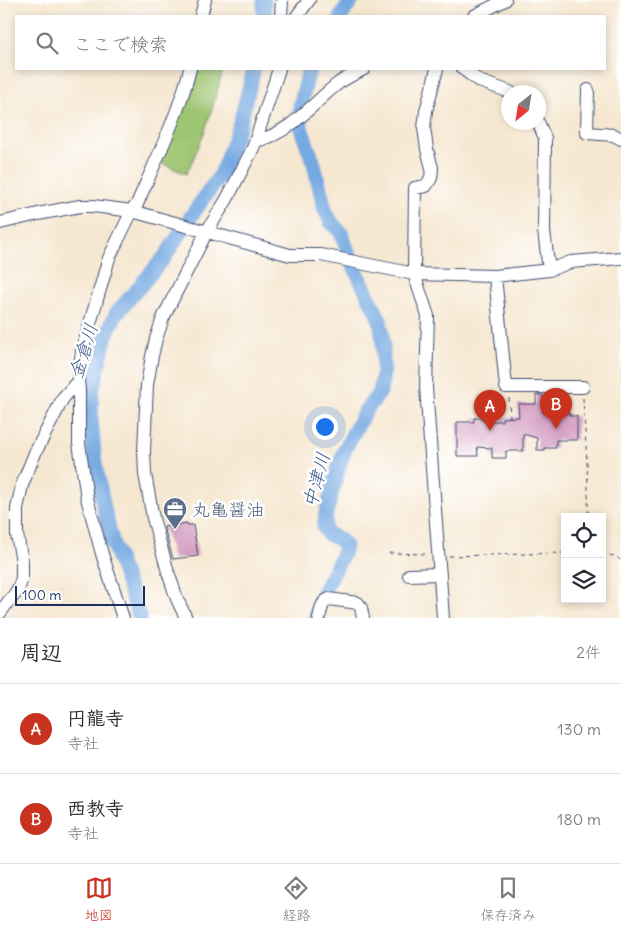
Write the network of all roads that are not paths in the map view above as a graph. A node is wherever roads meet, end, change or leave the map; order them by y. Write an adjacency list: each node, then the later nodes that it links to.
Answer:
1 (205, 0): 5 (street)
2 (282, 0): 6 (street)
3 (309, 0): 7 (street)
4 (505, 0): 8 (street)
5 (202, 15)
6 (281, 15)
7 (298, 15)
8 (476, 15)
9 (190, 70): 19 (street)
10 (279, 70): 18 (street)
11 (362, 70): 18 (street)
12 (437, 70): 24 (street)
13 (464, 70): 14 (street)
14 (501, 89)
15 (588, 90): 17 (street)
16 (542, 130): 23 (street)
17 (621, 139)
18 (256, 141): 21 (street)
19 (132, 211): 20 (street); 21 (street); 26 (street)
20 (0, 223)
21 (204, 231): 24 (street); 32 (street)
22 (621, 258): 23 (street)
23 (549, 270): 25 (street)
24 (414, 274): 25 (street); 28 (street)
25 (495, 276): 27 (street)
26 (78, 381): 30 (street); 31 (street)
27 (583, 387)
28 (440, 574): 29 (street); 35 (street)
29 (409, 575)
30 (0, 613)
31 (123, 618)
32 (186, 618)
33 (319, 618): 34 (street)
34 (363, 618)
35 (443, 618)

